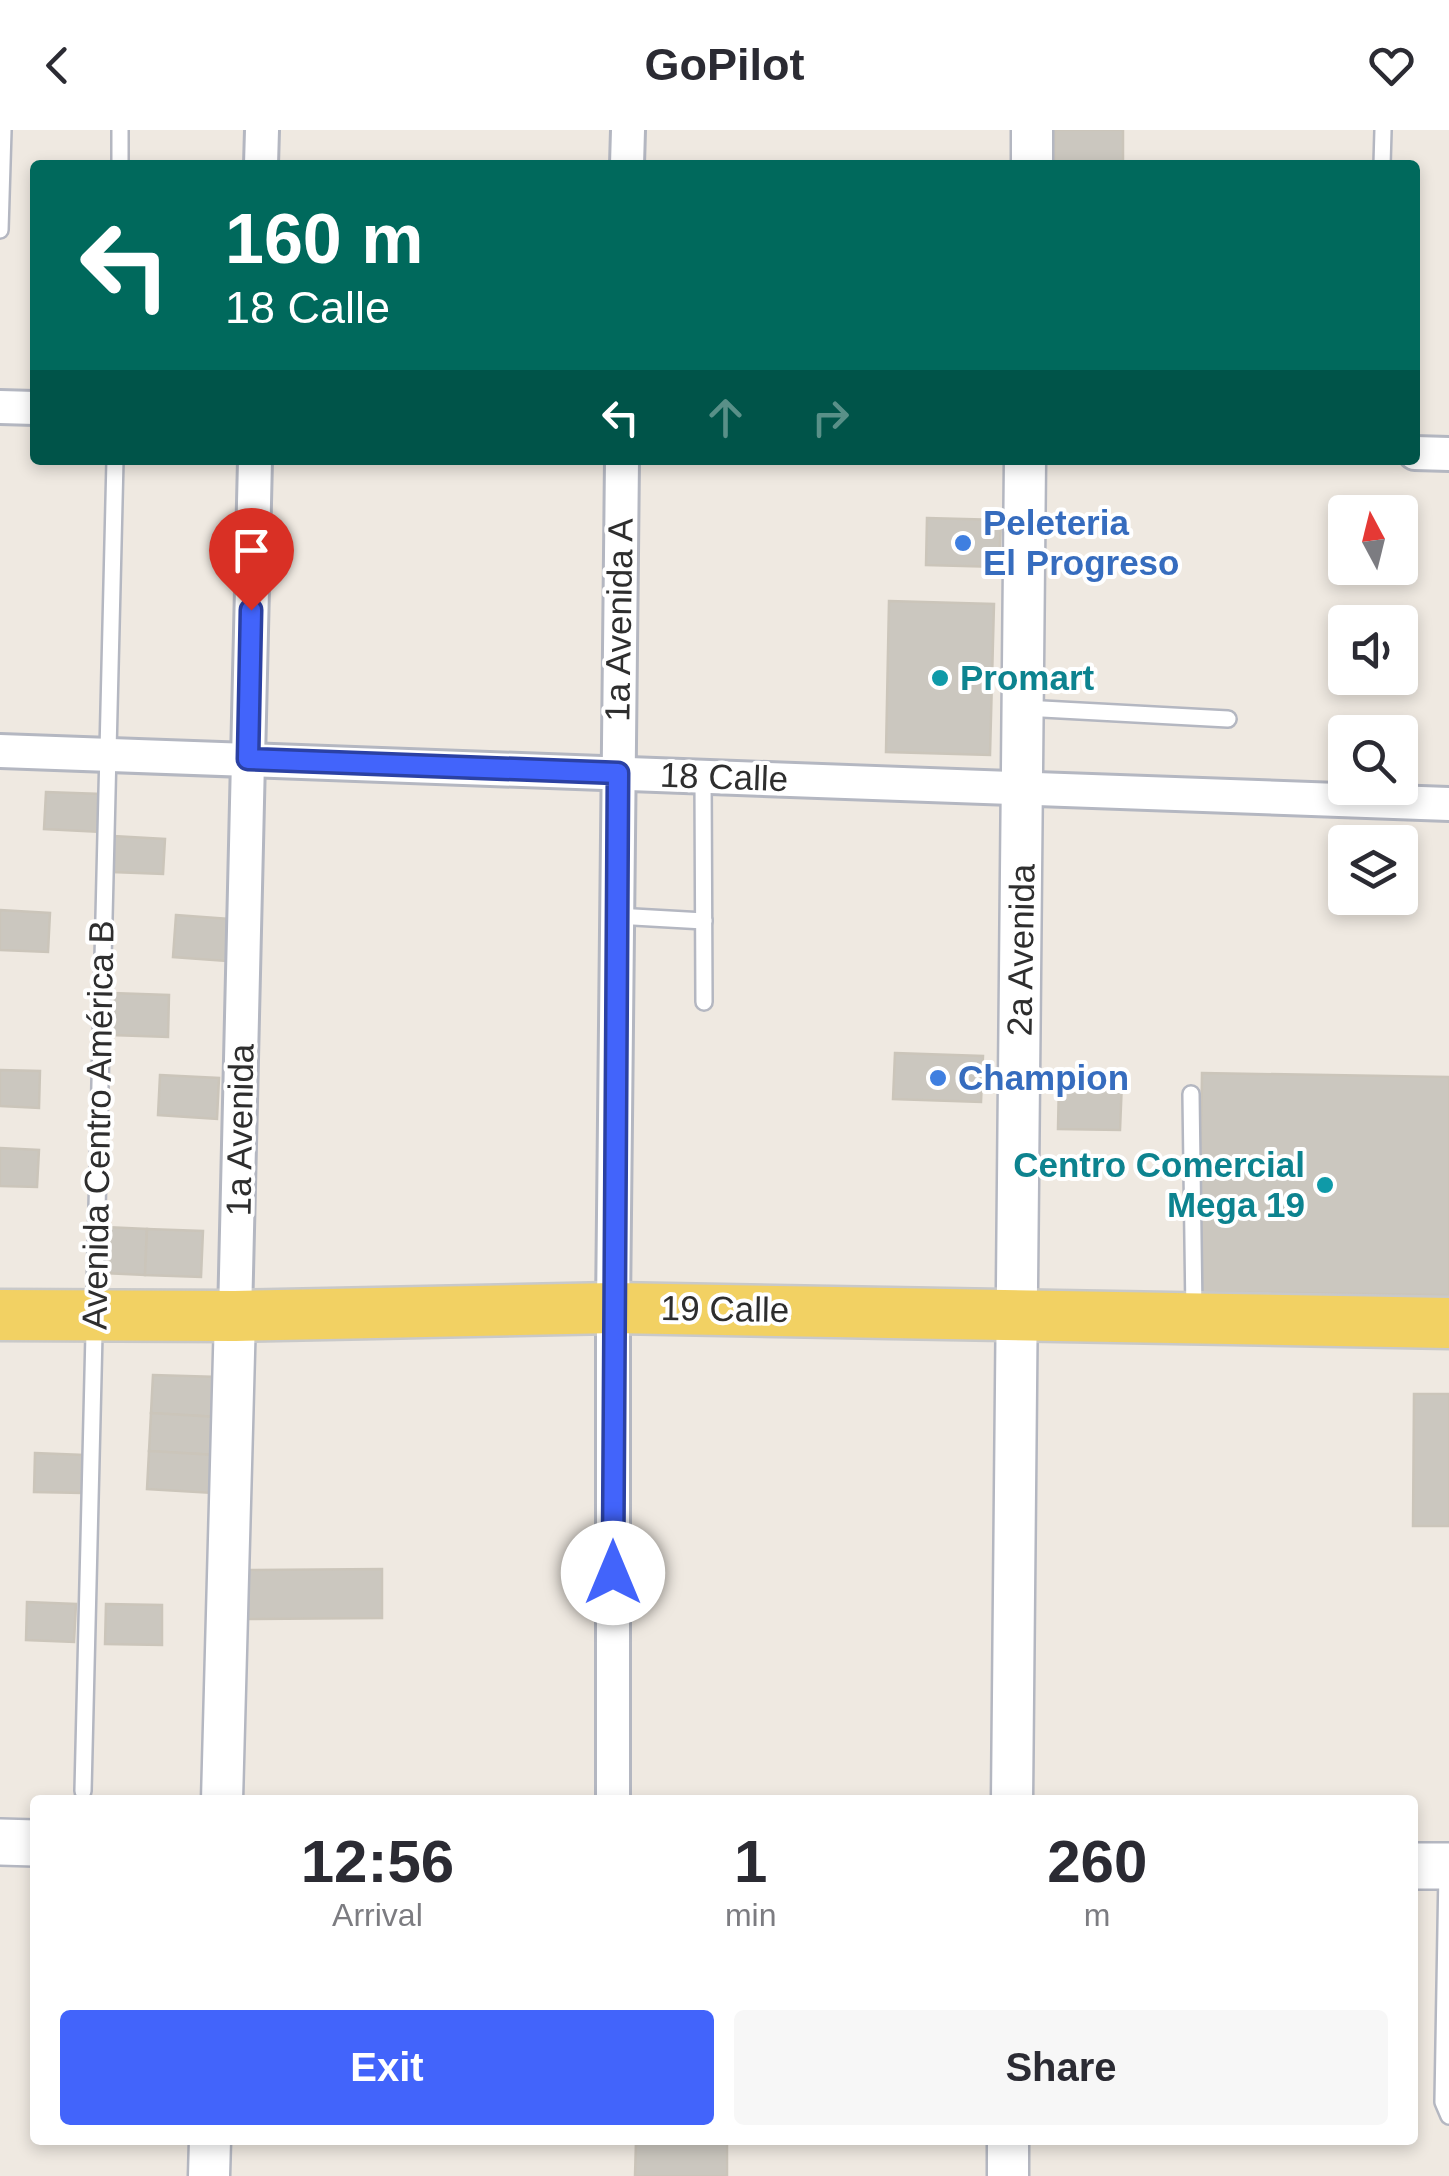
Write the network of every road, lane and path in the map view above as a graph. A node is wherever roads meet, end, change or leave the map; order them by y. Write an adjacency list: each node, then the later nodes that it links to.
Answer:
1 (3, 130): 12 (lane)
2 (120, 130): 7 (lane)
3 (262, 130): 8 (street)
4 (628, 130): 9 (street)
5 (1032, 130): 10 (street)
6 (1383, 130): 11 (lane)
7 (120, 160)
8 (262, 160)
9 (627, 160)
10 (1032, 160)
11 (1382, 160)
12 (0, 230)
13 (0, 407): 14 (street)
14 (30, 408)
15 (1420, 453): 16 (street)
16 (1449, 454)
17 (115, 465): 24 (lane, Avenida Centro América B)
18 (255, 465): 25 (street, 1a Avenida)
19 (622, 465): 26 (street, 1a Avenida A)
20 (1025, 465): 21 (street, 2a Avenida)
21 (1024, 708): 22 (lane); 28 (street, 2a Avenida)
22 (1228, 719)
23 (0, 751): 24 (street, 18 Calle)
24 (106, 754): 25 (street, 18 Calle); 37 (lane, Avenida Centro América B)
25 (248, 759): 26 (street, 18 Calle); 38 (street, 1a Avenida)
26 (618, 773): 27 (street, 18 Calle); 30 (street, 1a Avenida A)
27 (703, 776): 28 (street, 18 Calle); 31 (lane)
28 (1023, 788): 29 (street, 18 Calle); 35 (street, 2a Avenida)
29 (1449, 804)
30 (616, 916): 31 (lane); 34 (street, 1a Avenida A)
31 (704, 921): 32 (lane)
32 (704, 1002)
33 (1191, 1094): 39 (lane)
34 (613, 1308): 35 (main road, 19 Calle); 38 (main road, 19 Calle); 43 (street, 1a Avenida A)
35 (1017, 1313): 39 (main road, 19 Calle); 44 (street, 2a Avenida)
36 (0, 1315): 37 (main road, 19 Calle)
37 (94, 1316): 38 (main road, 19 Calle); 41 (lane, Avenida Centro América B)
38 (235, 1316): 42 (street, 1a Avenida)
39 (1194, 1317): 40 (main road, 19 Calle)
40 (1449, 1323)
41 (83, 1791)
42 (222, 1795)
43 (613, 1795)
44 (1012, 1795)
45 (0, 1842): 46 (main road)
46 (30, 1843)
47 (1436, 1866): 48 (lane)
48 (1449, 2116)
49 (210, 2145): 51 (street)
50 (1008, 2145): 52 (street)
51 (209, 2176)
52 (1008, 2176)

